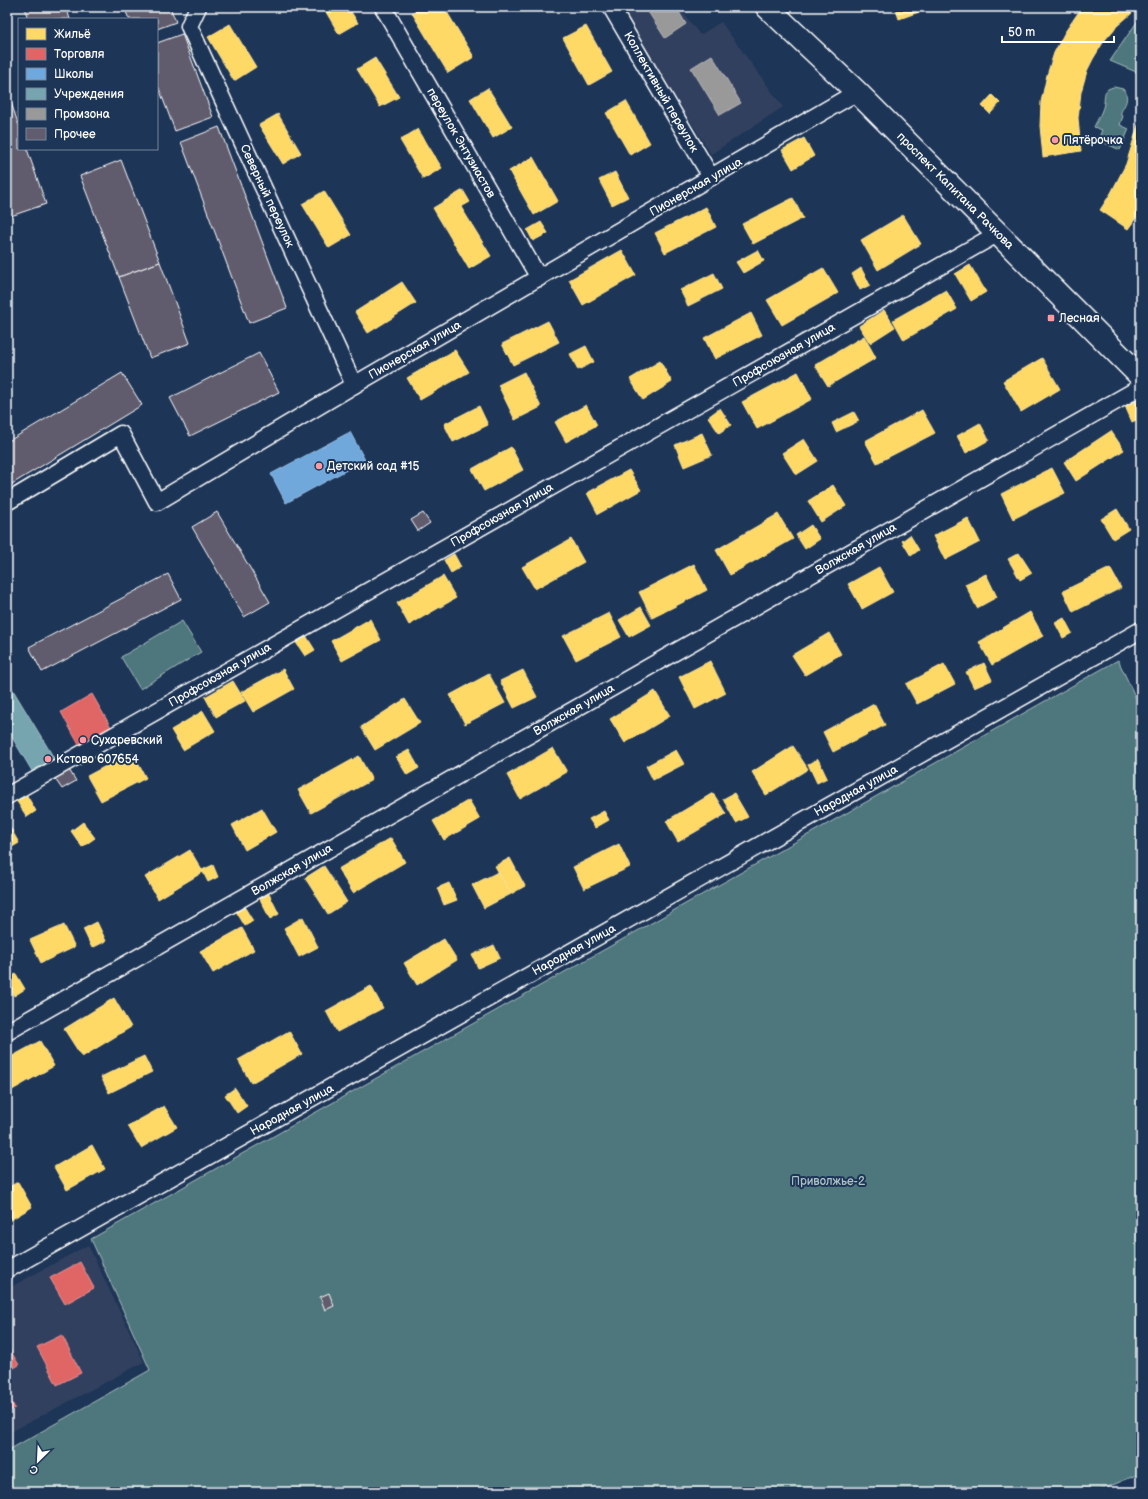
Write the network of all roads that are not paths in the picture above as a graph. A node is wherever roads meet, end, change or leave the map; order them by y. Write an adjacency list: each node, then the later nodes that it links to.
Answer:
1 (198, 7): 10 (street, Северный переулок)
2 (383, 7): 8 (street, переулок Энтузиастов)
3 (611, 7): 6 (street, Коллективный переулок)
4 (767, 7): 5 (street, проспект Капитана Рачкова)
5 (857, 92): 6 (street, Пионерская улица); 7 (street, проспект Капитана Рачкова)
6 (711, 178): 8 (street, Пионерская улица)
7 (997, 234): 9 (street, проспект Капитана Рачкова); 14 (street, Профсоюзная улица)
8 (539, 278): 10 (street, Пионерская улица)
9 (1141, 377)
10 (354, 385): 12 (street, Пионерская улица)
11 (1141, 387): 15 (street, Волжская улица)
12 (7, 502)
13 (1141, 630): 16 (street, Народная улица)
14 (7, 796)
15 (7, 1032)
16 (7, 1270)

